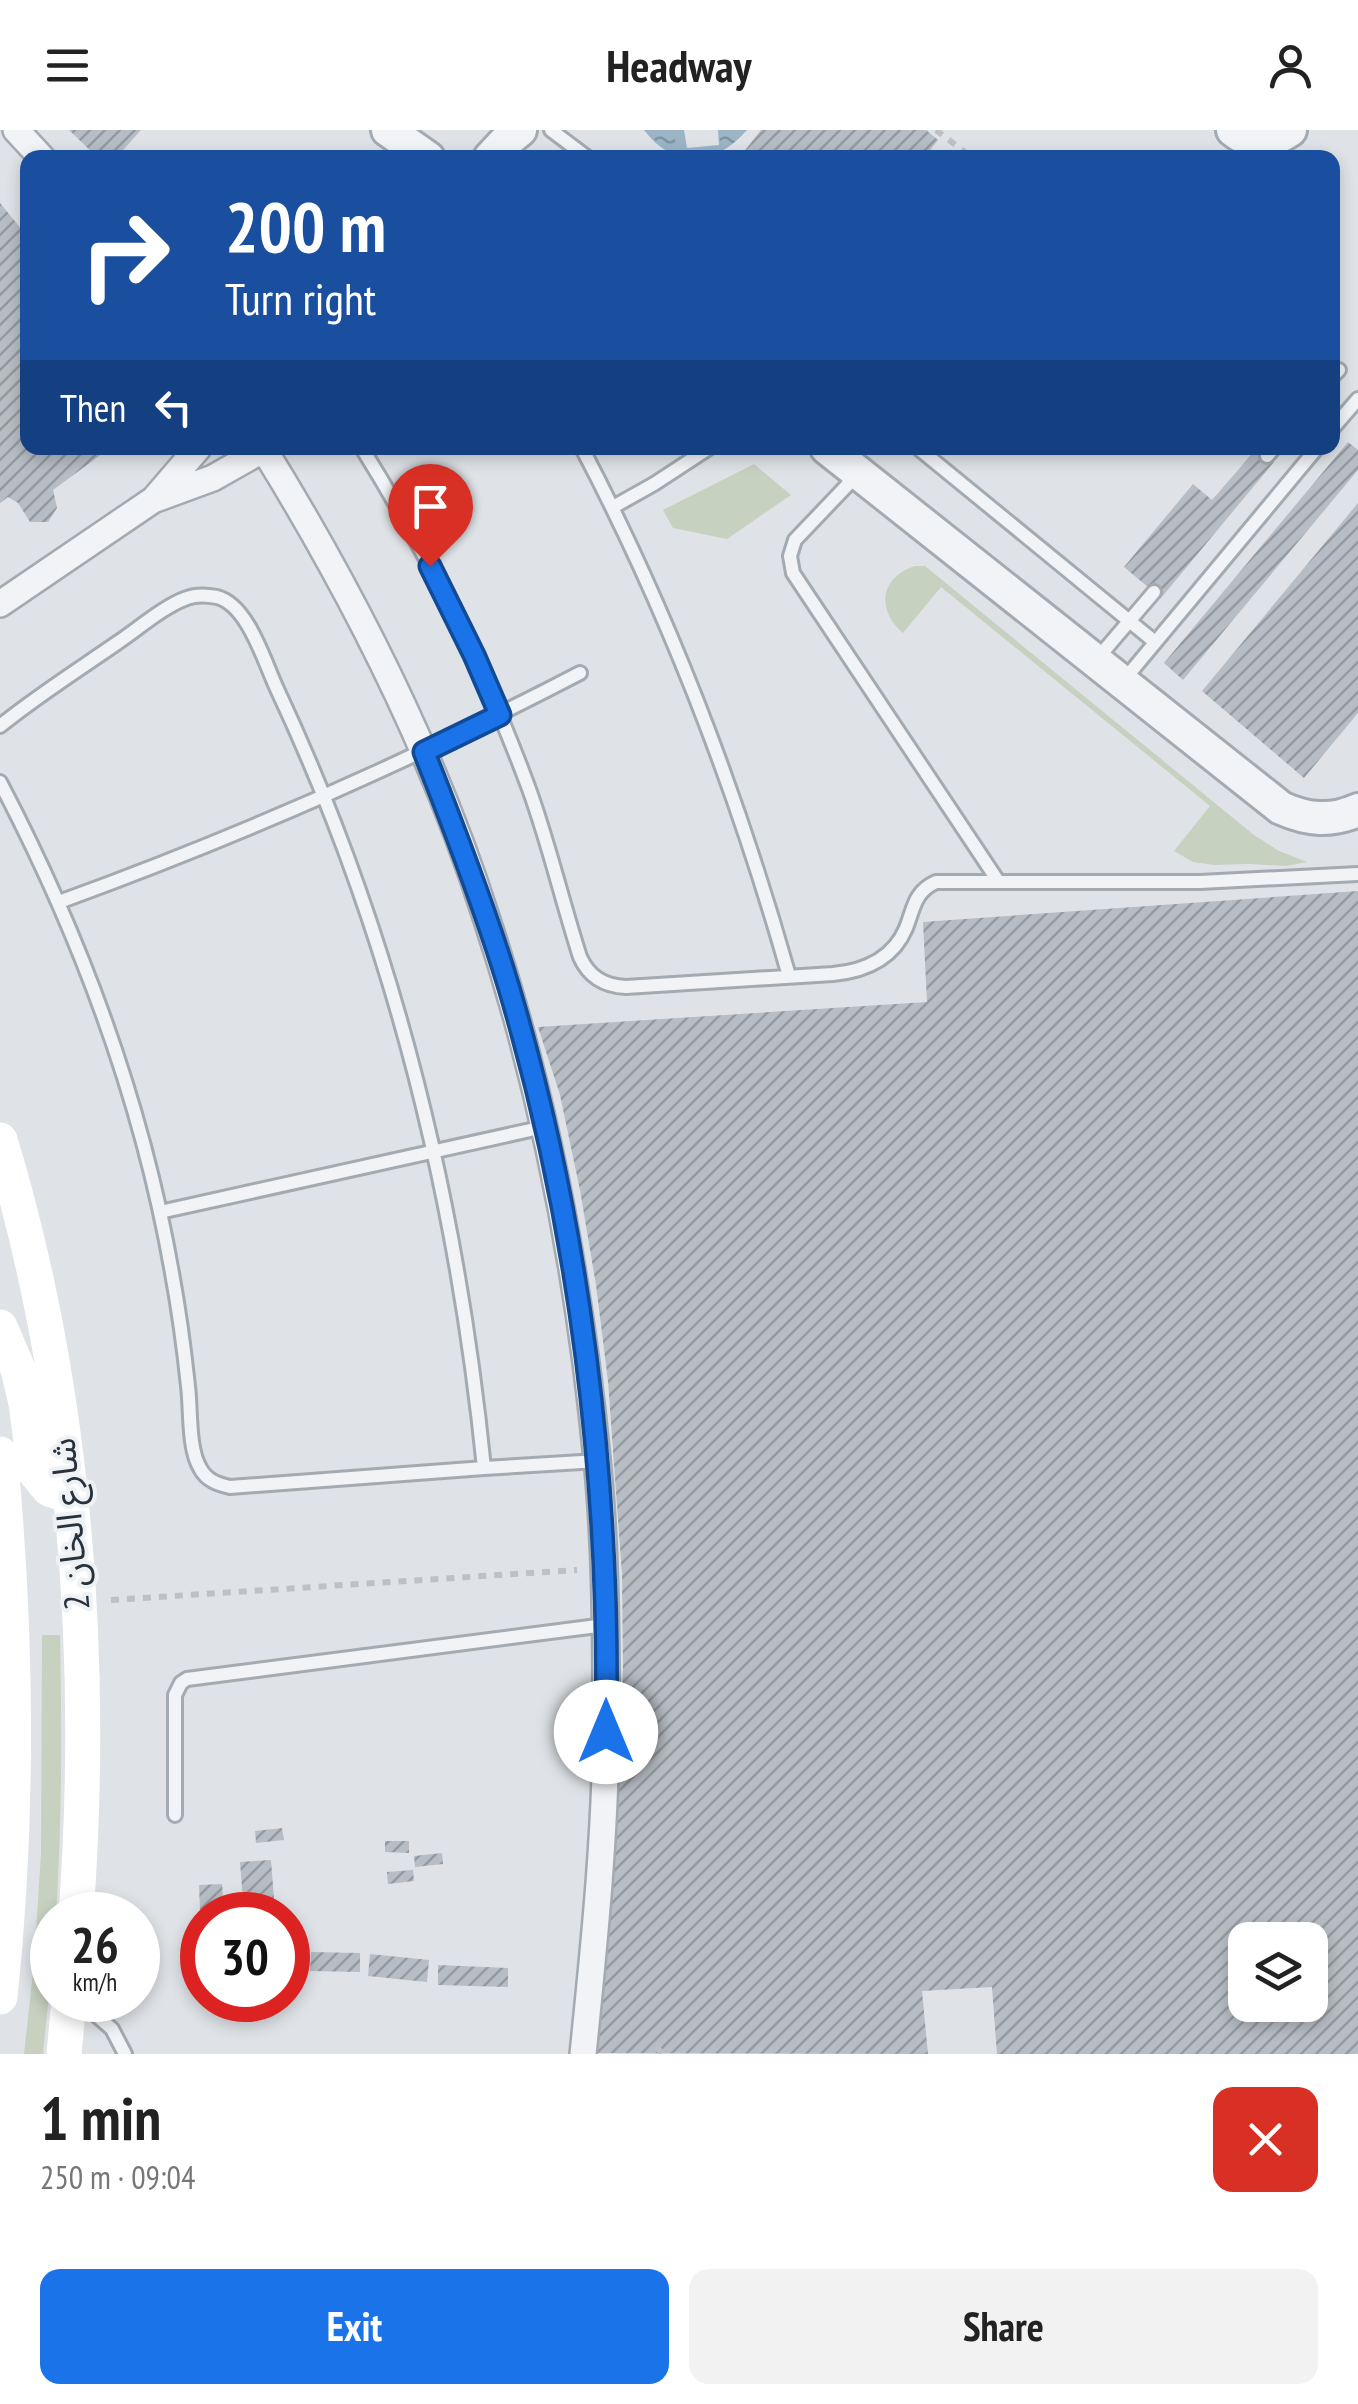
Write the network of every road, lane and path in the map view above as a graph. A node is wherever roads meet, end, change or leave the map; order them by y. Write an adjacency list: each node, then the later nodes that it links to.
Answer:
1 (16, 130): 8 (street)
2 (388, 130): 9 (street)
3 (520, 130): 10 (street)
4 (551, 130): 11 (lane)
5 (936, 130): 12 (path)
6 (1290, 130): 7 (street)
7 (1241, 136)
8 (35, 150)
9 (417, 150)
10 (497, 150)
11 (577, 150)
12 (962, 150)
13 (1358, 399): 14 (lane)
14 (1340, 420)
15 (192, 455): 25 (street)
16 (252, 455): 25 (street)
17 (268, 455): 36 (street)
18 (366, 455): 34 (lane)
19 (586, 455): 26 (lane)
20 (698, 455): 26 (lane)
21 (836, 455): 24 (street)
22 (927, 455): 29 (lane)
23 (1312, 455): 30 (lane)
24 (859, 473): 31 (street); 41 (lane)
25 (153, 500): 28 (street)
26 (613, 507): 43 (lane)
27 (1154, 592): 29 (lane)
28 (0, 604)
29 (1130, 621): 30 (lane); 31 (lane)
30 (1155, 642): 33 (lane)
31 (1096, 661): 33 (street)
32 (580, 673): 34 (lane)
33 (1122, 682): 39 (street)
34 (500, 715): 36 (lane); 43 (lane)
35 (0, 726): 38 (lane)
36 (424, 752): 38 (lane); 44 (street)
37 (0, 782): 42 (lane)
38 (324, 797): 42 (lane); 46 (lane)
39 (1358, 810)
40 (1358, 874): 41 (lane)
41 (998, 881): 43 (lane)
42 (59, 902): 47 (lane)
43 (790, 976)
44 (544, 1127): 46 (lane); 50 (street)
45 (0, 1140): 52 (main road, شارع الخان 2)
46 (434, 1151): 47 (lane); 51 (lane)
47 (160, 1212): 51 (lane)
48 (0, 1327): 52 (main road)
49 (0, 1454): 58 (main road, شارع الخان 2)
50 (598, 1461): 51 (lane); 53 (street)
51 (484, 1468)
52 (71, 1496): 54 (main road, شارع الخان 2)
53 (603, 1569): 54 (path); 55 (street)
54 (78, 1602): 57 (main road, شارع الخان 2)
55 (606, 1624): 56 (lane); 63 (street)
56 (175, 1815)
57 (77, 1892)
58 (0, 1997)
59 (67, 2022): 61 (main road)
60 (104, 2022): 62 (lane)
61 (64, 2054)
62 (125, 2054)
63 (583, 2054)

